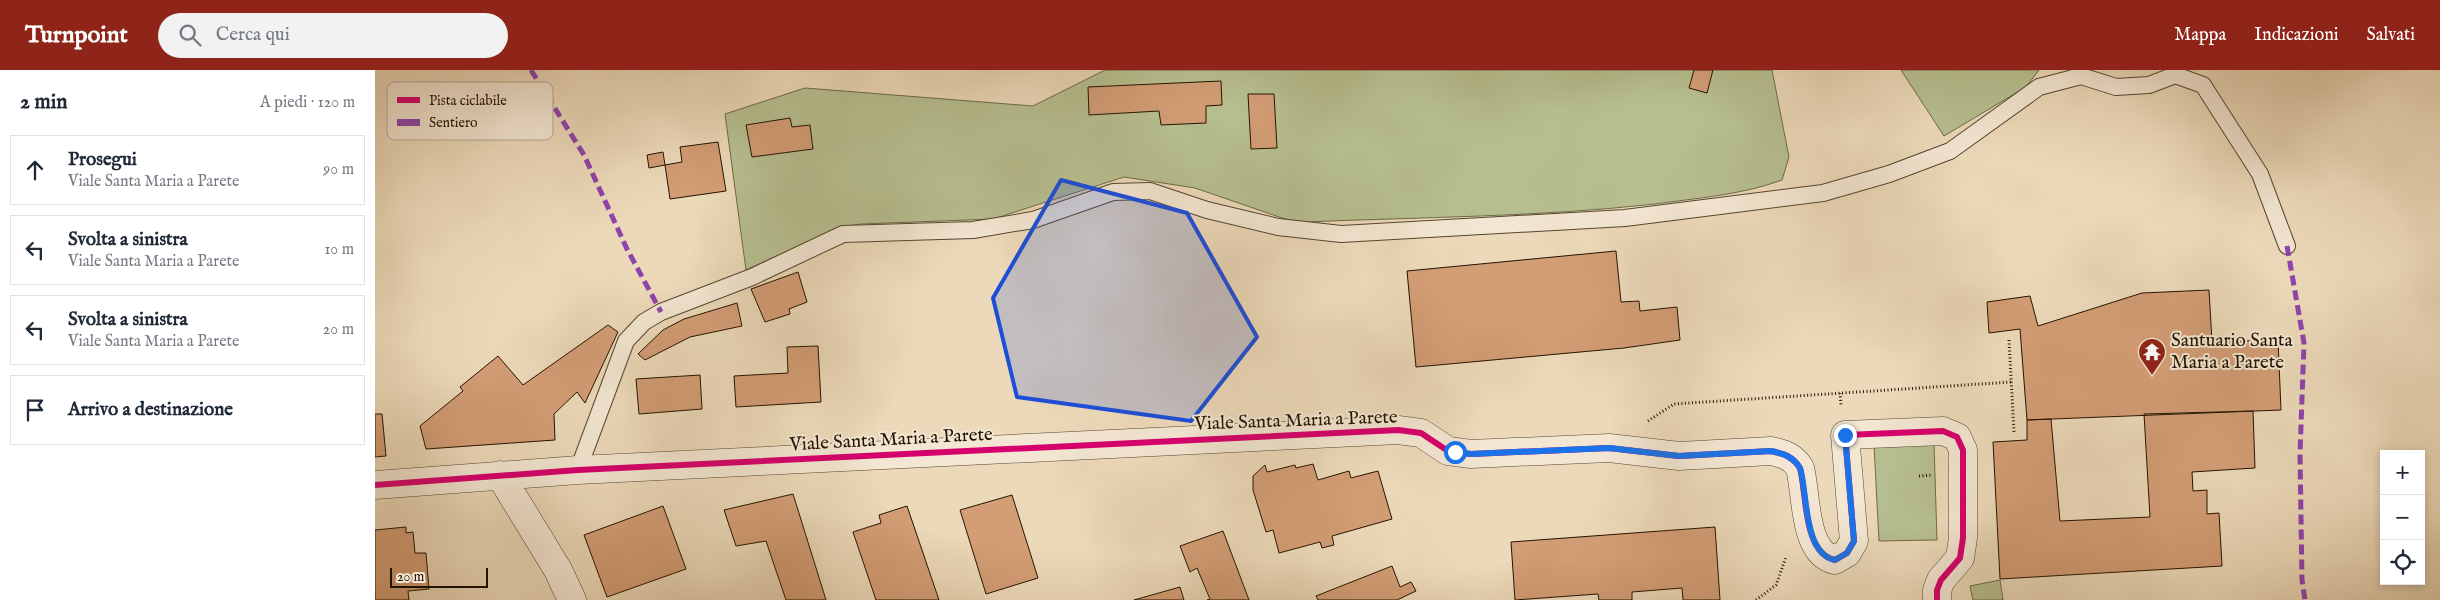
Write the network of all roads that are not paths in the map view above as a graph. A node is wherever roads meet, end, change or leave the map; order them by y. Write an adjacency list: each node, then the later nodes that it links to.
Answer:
1 (2287, 246): 2 (lane)
2 (578, 470): 3 (street, Viale Santa Maria a Parete); 6 (street, Viale Santa Maria a Parete)
3 (499, 475): 4 (street, Viale Santa Maria a Parete); 5 (street)
4 (375, 485)
5 (571, 600)
6 (1937, 600)

